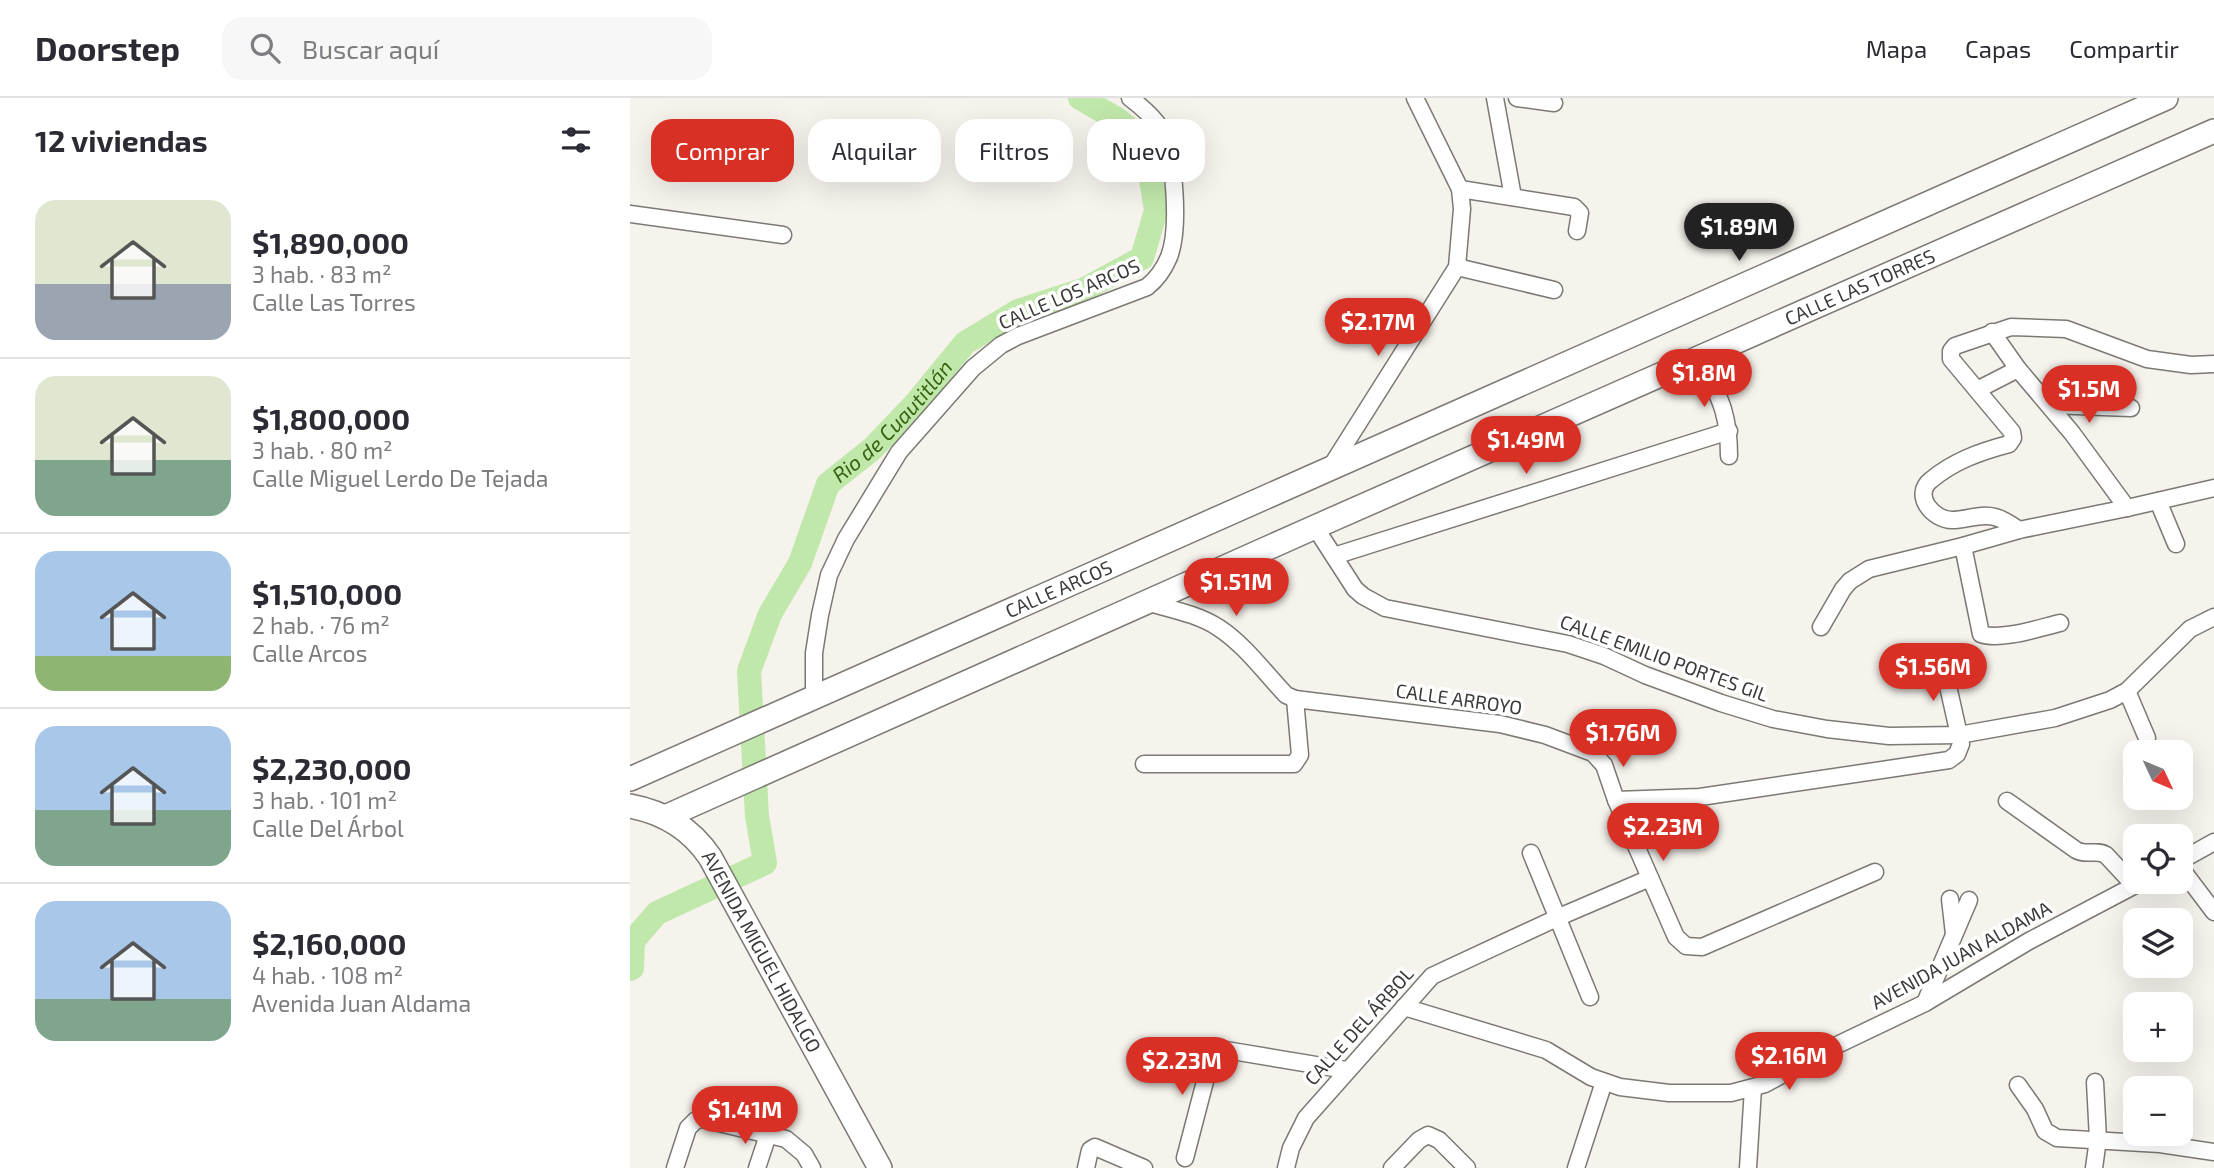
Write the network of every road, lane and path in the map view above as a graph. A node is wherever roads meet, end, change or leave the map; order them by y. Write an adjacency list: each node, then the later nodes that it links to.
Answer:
1 (1130, 98): 39 (street, CALLE LOS ARCOS)
2 (1415, 98): 8 (street)
3 (1495, 98): 9 (street)
4 (1517, 98): 6 (street)
5 (2166, 98): 24 (main road)
6 (1554, 103)
7 (2214, 131): 16 (main road, CALLE LAS TORRES)
8 (1460, 190): 9 (street); 13 (street)
9 (1513, 197): 11 (street)
10 (630, 214): 12 (street)
11 (1577, 231)
12 (783, 235)
13 (1457, 267): 14 (street); 24 (street)
14 (1554, 290)
15 (1992, 332): 17 (street); 18 (street); 19 (street)
16 (1701, 359): 22 (street); 28 (main road, CALLE LAS TORRES)
17 (2214, 364)
18 (2018, 369): 19 (street); 20 (street)
19 (1977, 390): 29 (street)
20 (2049, 405): 21 (street); 27 (street)
21 (2130, 408)
22 (1729, 431): 23 (street); 32 (street)
23 (1729, 456)
24 (1330, 468): 39 (main road, CALLE ARCOS)
25 (2214, 488): 26 (street)
26 (2158, 501): 27 (street); 30 (street)
27 (2127, 508): 29 (street)
28 (1315, 527): 32 (street, CALLE EMILIO PORTES GIL); 33 (main road)
29 (2019, 530): 31 (street)
30 (2176, 544)
31 (1963, 546): 35 (street); 36 (street)
32 (1334, 556): 41 (street, CALLE EMILIO PORTES GIL)
33 (1146, 602): 40 (street); 48 (main road)
34 (2214, 617): 38 (street, CALLE EMILIO PORTES GIL)
35 (2060, 623)
36 (1821, 627)
37 (1947, 665): 41 (street)
38 (2127, 691): 41 (street, CALLE EMILIO PORTES GIL); 42 (street)
39 (814, 697): 44 (main road, CALLE ARCOS)
40 (1295, 699): 43 (street); 45 (street, CALLE ARROYO)
41 (1959, 735): 45 (street)
42 (2147, 738)
43 (1143, 764)
44 (630, 779)
45 (1616, 800): 54 (street, CALLE ARROYO)
46 (2007, 801): 52 (street)
47 (630, 806): 48 (main road, AVENIDA MIGUEL HIDALGO)
48 (665, 817): 77 (main road, AVENIDA MIGUEL HIDALGO)
49 (2214, 842): 51 (street)
50 (1531, 853): 60 (street)
51 (2193, 854)
52 (2123, 870)
53 (1875, 872): 54 (street, CALLE ARROYO)
54 (1650, 878): 60 (street, CALLE DEL ÁRBOL)
55 (2193, 884): 59 (street)
56 (2123, 892): 63 (street, AVENIDA JUAN ALDAMA)
57 (1950, 899): 61 (street)
58 (1969, 900): 61 (street)
59 (2214, 912)
60 (1559, 917): 62 (street); 64 (street, CALLE DEL ÁRBOL)
61 (1954, 936): 63 (street)
62 (1590, 997)
63 (1925, 1003): 69 (street, AVENIDA JUAN ALDAMA)
64 (1404, 1007): 65 (street, CALLE DEL ÁRBOL); 66 (street, AVENIDA JUAN ALDAMA)
65 (1346, 1070): 73 (street); 80 (street, CALLE DEL ÁRBOL)
66 (1604, 1082): 69 (street, AVENIDA JUAN ALDAMA); 83 (street)
67 (2095, 1082): 71 (street)
68 (2018, 1085): 71 (street)
69 (1753, 1088): 84 (street)
70 (768, 1135): 74 (street); 75 (street); 76 (street)
71 (2098, 1139): 72 (street); 85 (street)
72 (2214, 1152)
73 (1185, 1158)
74 (675, 1168)
75 (757, 1168)
76 (812, 1168)
77 (880, 1168)
78 (1086, 1168): 79 (street)
79 (1144, 1168)
80 (1286, 1168)
81 (1392, 1168): 82 (street)
82 (1467, 1168)
83 (1576, 1168)
84 (1748, 1168)
85 (2094, 1168)

